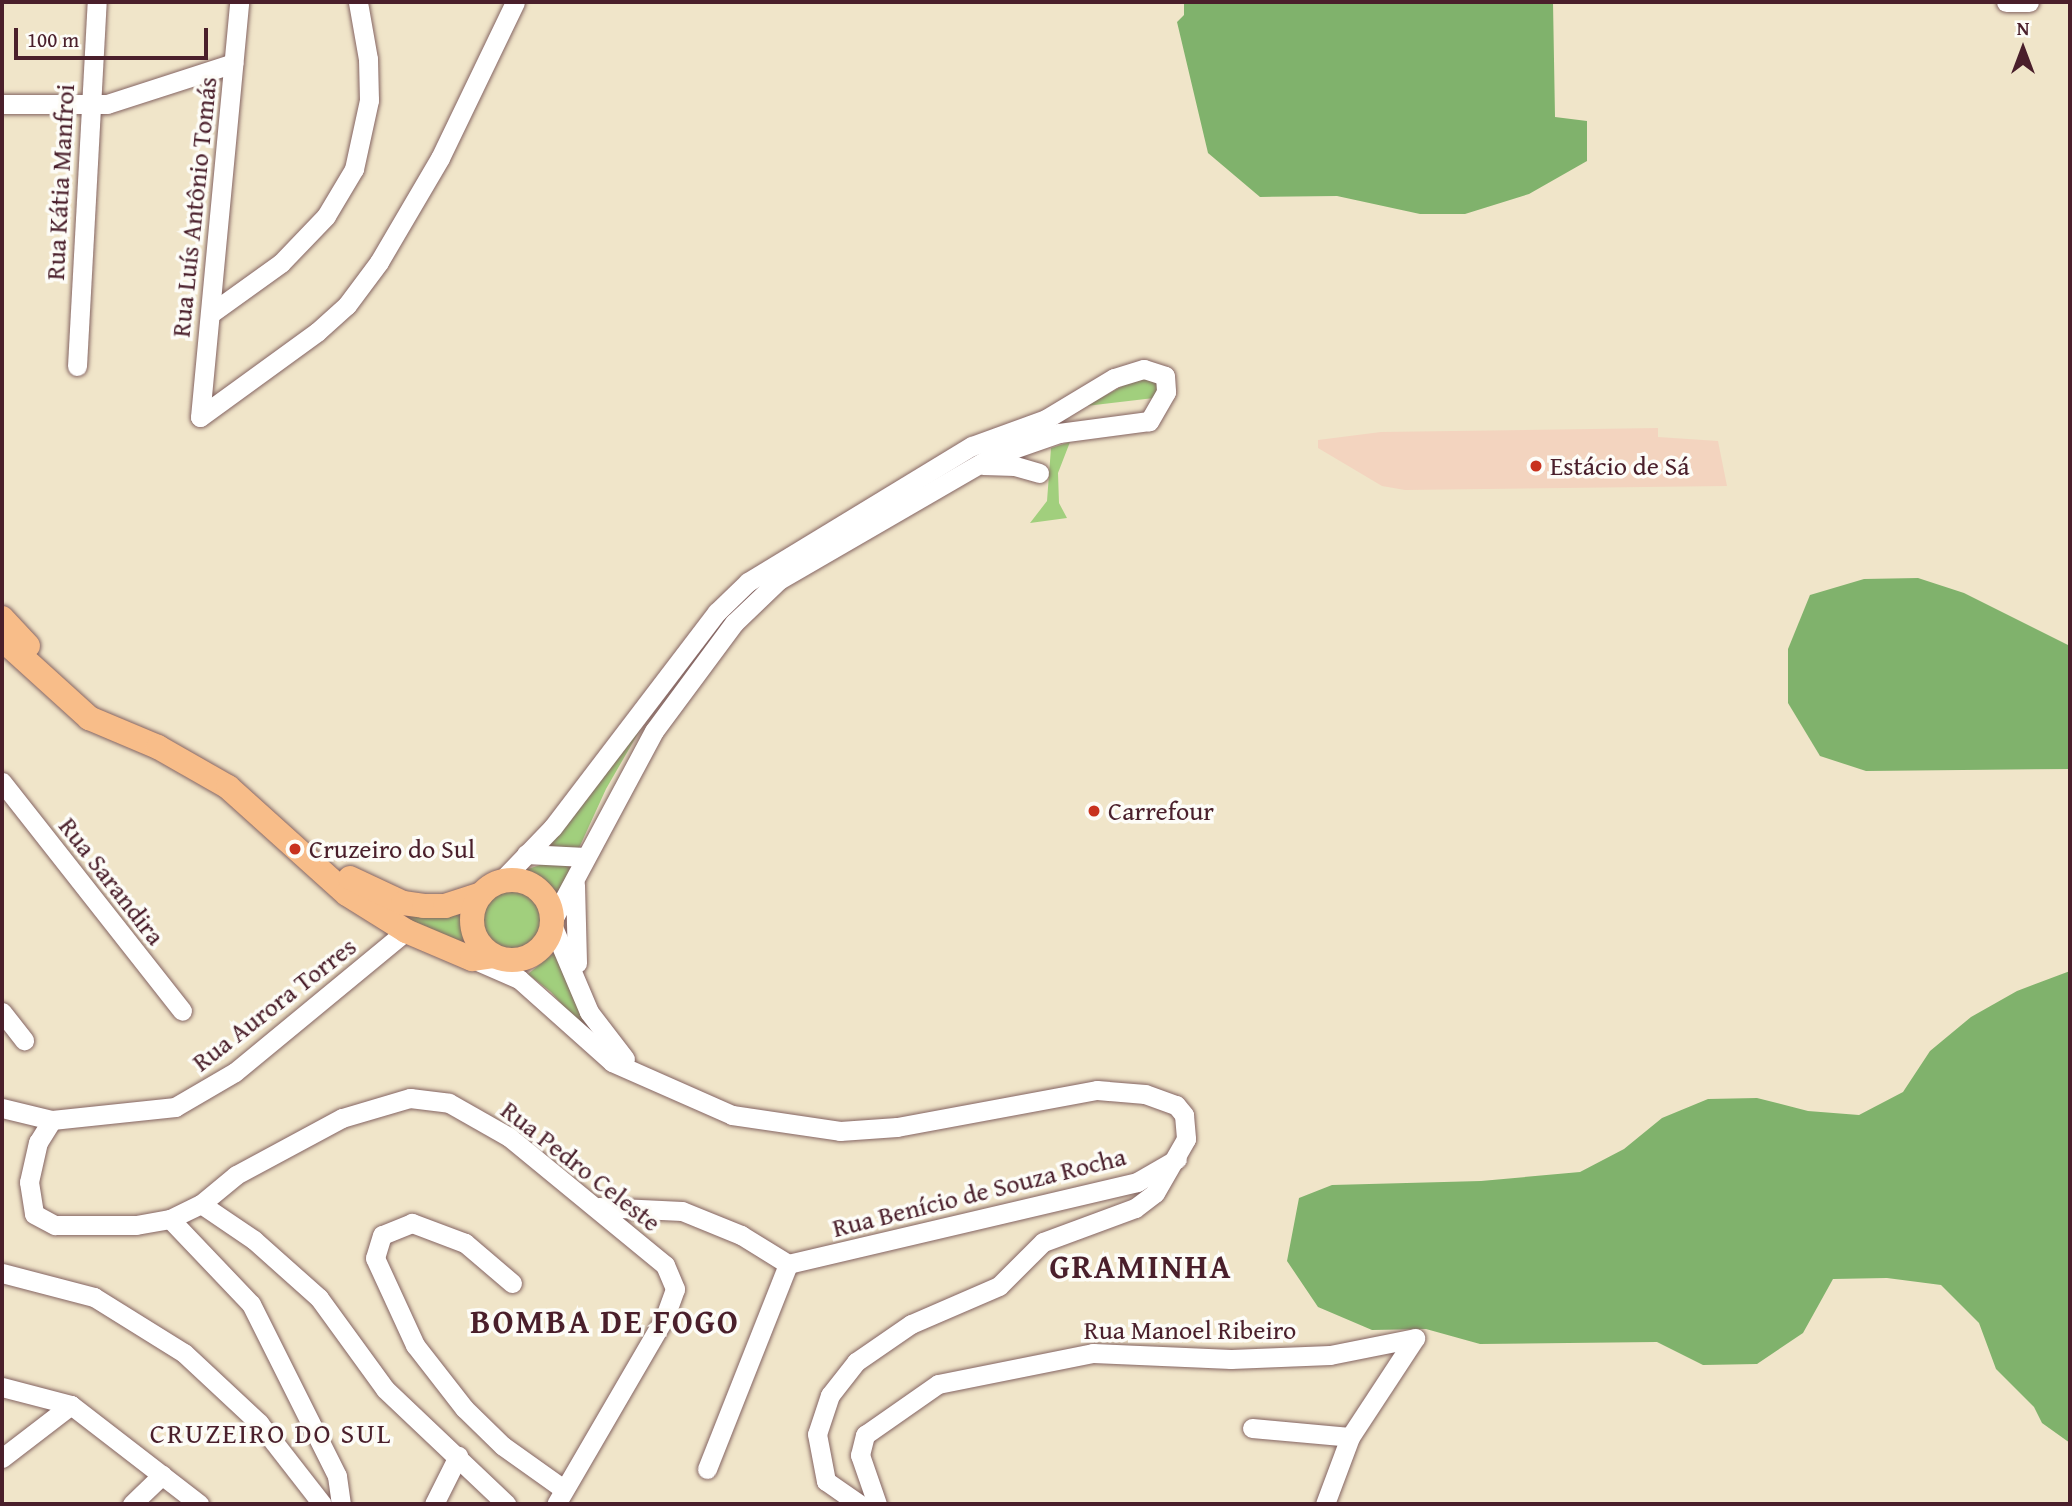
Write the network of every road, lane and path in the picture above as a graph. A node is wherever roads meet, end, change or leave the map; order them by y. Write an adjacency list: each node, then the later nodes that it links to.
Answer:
1 (97, 2): 9 (street, Rua Kátia Manfroi)
2 (239, 2): 7 (street, Rua Luís Antônio Tomás)
3 (358, 2): 10 (street)
4 (515, 2): 10 (street, Rua Luís Antônio Tomás)
5 (2006, 2): 6 (street)
6 (2029, 2)
7 (234, 63): 9 (street); 10 (street, Rua Luís Antônio Tomás)
8 (2, 104): 9 (street)
9 (91, 105): 11 (street, Rua Kátia Manfroi)
10 (210, 314)
11 (77, 366)
12 (1045, 428): 12 (street); 14 (street); 19 (street)
13 (1039, 473): 14 (street)
14 (962, 474): 18 (street)
15 (2, 618): 21 (main road)
16 (2, 639): 23 (main road)
17 (2, 782): 27 (street, Rua Sarandira)
18 (585, 857): 19 (street); 20 (street)
19 (505, 874): 21 (main road); 21 (main road); 22 (main road); 24 (main road)
20 (575, 877): 22 (street); 26 (street)
21 (402, 903)
22 (553, 923): 24 (main road); 26 (street)
23 (406, 931): 24 (main road); 32 (street, Rua Aurora Torres)
24 (489, 958): 25 (street); 25 (street)
25 (519, 979): 30 (street)
26 (580, 993): 30 (street)
27 (182, 1011)
28 (2, 1012): 29 (street)
29 (24, 1040)
30 (641, 1075): 33 (street)
31 (2, 1108): 32 (street, Rua Aurora Torres)
32 (52, 1120): 36 (street, Rua Pedro Celeste)
33 (1179, 1157): 37 (street, Rua Benício de Souza Rocha); 55 (street)
34 (201, 1204): 35 (street, Rua Pedro Celeste); 36 (street, Rua Pedro Celeste); 44 (street)
35 (599, 1207): 37 (street); 48 (street, Rua Pedro Celeste)
36 (170, 1219): 53 (street)
37 (788, 1264): 46 (street)
38 (2, 1273): 52 (street)
39 (512, 1283): 48 (street)
40 (2, 1387): 41 (street)
41 (71, 1405): 45 (street); 47 (street)
42 (1252, 1429): 43 (street)
43 (1350, 1437): 56 (street, Rua Manoel Ribeiro); 57 (street, Rua Manoel Ribeiro)
44 (458, 1456): 49 (street); 54 (street)
45 (2, 1458)
46 (707, 1469)
47 (162, 1475): 50 (street); 51 (street)
48 (559, 1496)
49 (500, 1502)
50 (132, 1504)
51 (199, 1504)
52 (322, 1504)
53 (341, 1504)
54 (434, 1504)
55 (859, 1504)
56 (877, 1504)
57 (1325, 1504)

